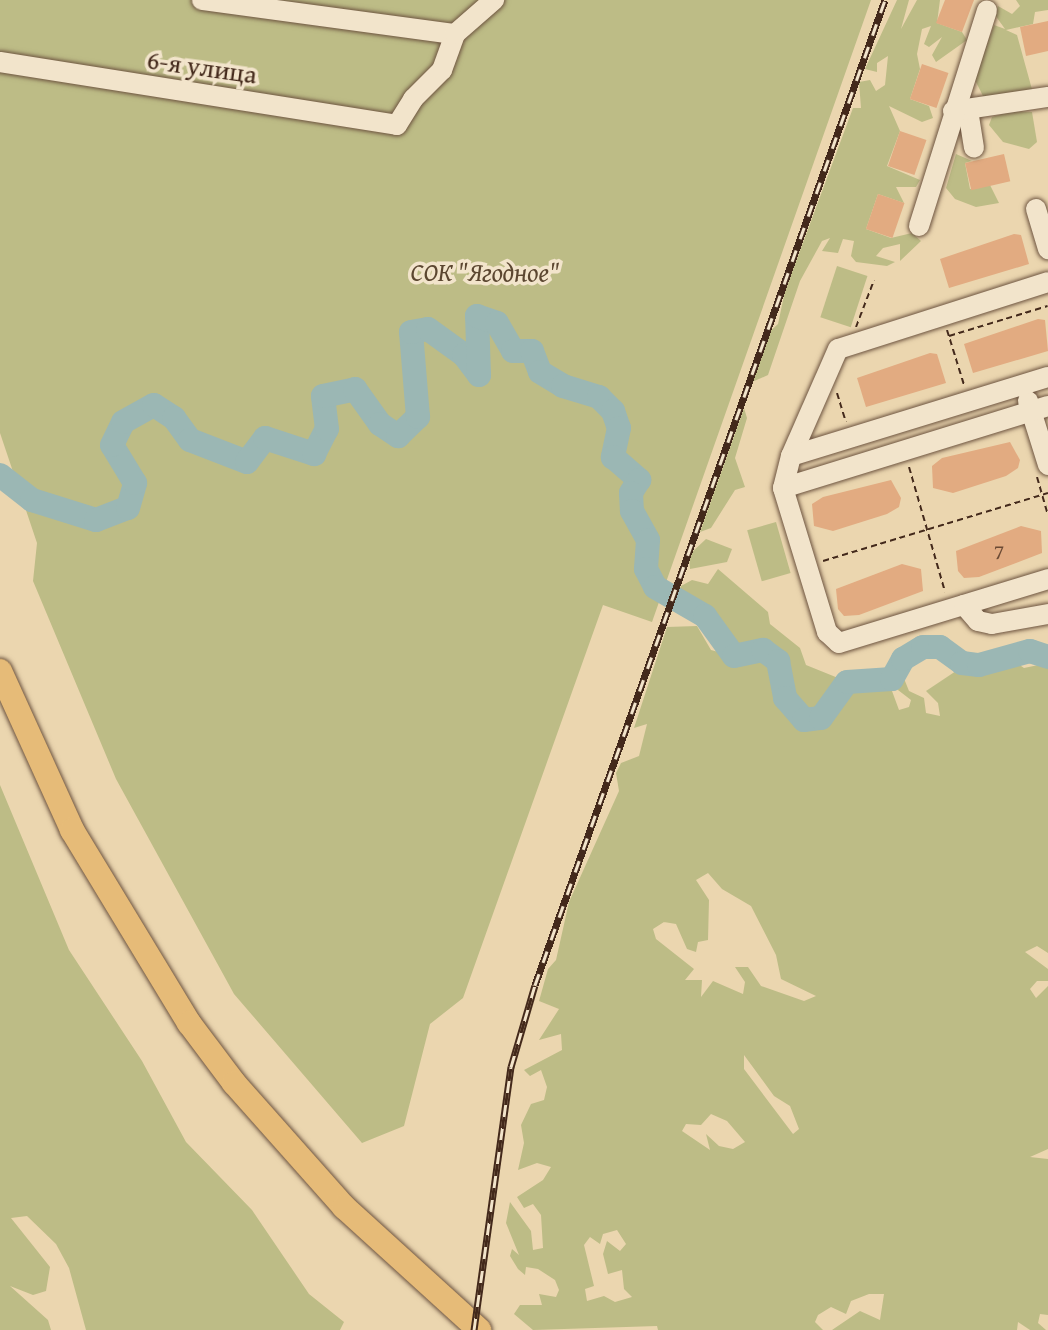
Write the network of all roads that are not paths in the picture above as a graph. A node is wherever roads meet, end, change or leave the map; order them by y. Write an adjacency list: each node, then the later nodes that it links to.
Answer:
1 (202, 0): 4 (street)
2 (494, 0): 4 (street)
3 (987, 10): 7 (street)
4 (455, 34): 5 (street, 6-я улица)
5 (0, 62)
6 (1047, 101): 7 (street)
7 (960, 111): 8 (street); 10 (street)
8 (974, 148)
9 (1036, 209): 11 (street)
10 (919, 226)
11 (1048, 249)
12 (1048, 282): 16 (street)
13 (1048, 377): 14 (street)
14 (1023, 385): 15 (street); 16 (street)
15 (1040, 409): 17 (street); 18 (street)
16 (791, 456): 18 (street)
17 (1041, 468)
18 (783, 488): 20 (street)
19 (1048, 579): 20 (street)
20 (957, 607): 21 (street)
21 (1048, 614)
22 (0, 671): 23 (main road)
23 (479, 1330)

